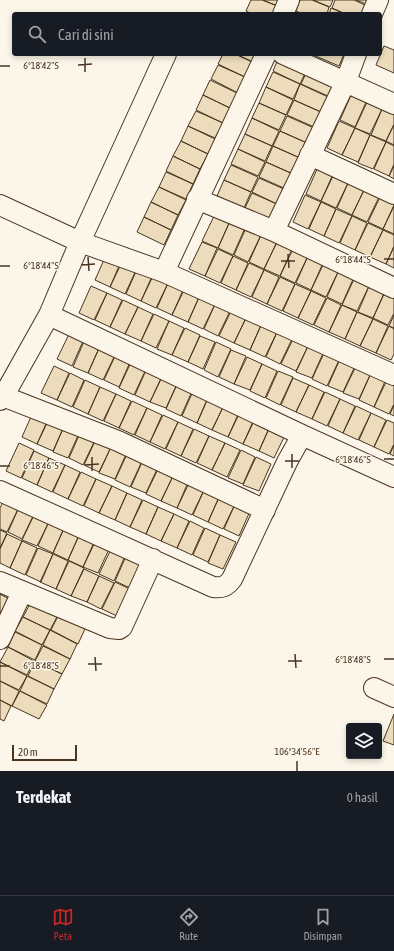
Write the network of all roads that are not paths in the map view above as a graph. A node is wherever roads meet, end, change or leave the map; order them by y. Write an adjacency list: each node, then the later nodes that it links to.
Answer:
1 (289, 0): 3 (street)
2 (378, 0): 4 (street)
3 (284, 12)
4 (373, 12)
5 (165, 56): 16 (street)
6 (265, 56): 13 (street)
7 (288, 56): 9 (street)
8 (355, 56): 9 (street)
9 (346, 81): 10 (street); 11 (street)
10 (394, 104)
11 (310, 155): 12 (street); 15 (street)
12 (394, 194)
13 (197, 199): 15 (street); 17 (street)
14 (0, 204): 16 (street)
15 (274, 231): 18 (street)
16 (80, 242): 17 (street); 19 (street)
17 (164, 272): 20 (street)
18 (394, 288)
19 (49, 315): 21 (street); 22 (street)
20 (394, 375)
21 (1, 397): 25 (street)
22 (302, 435): 23 (street); 25 (street)
23 (394, 477)
24 (0, 491): 26 (street)
25 (265, 510): 26 (street)
26 (153, 559): 28 (street)
27 (0, 582): 28 (street)
28 (22, 592): 29 (street)
29 (0, 639)
30 (374, 688): 31 (street)
31 (394, 697)

